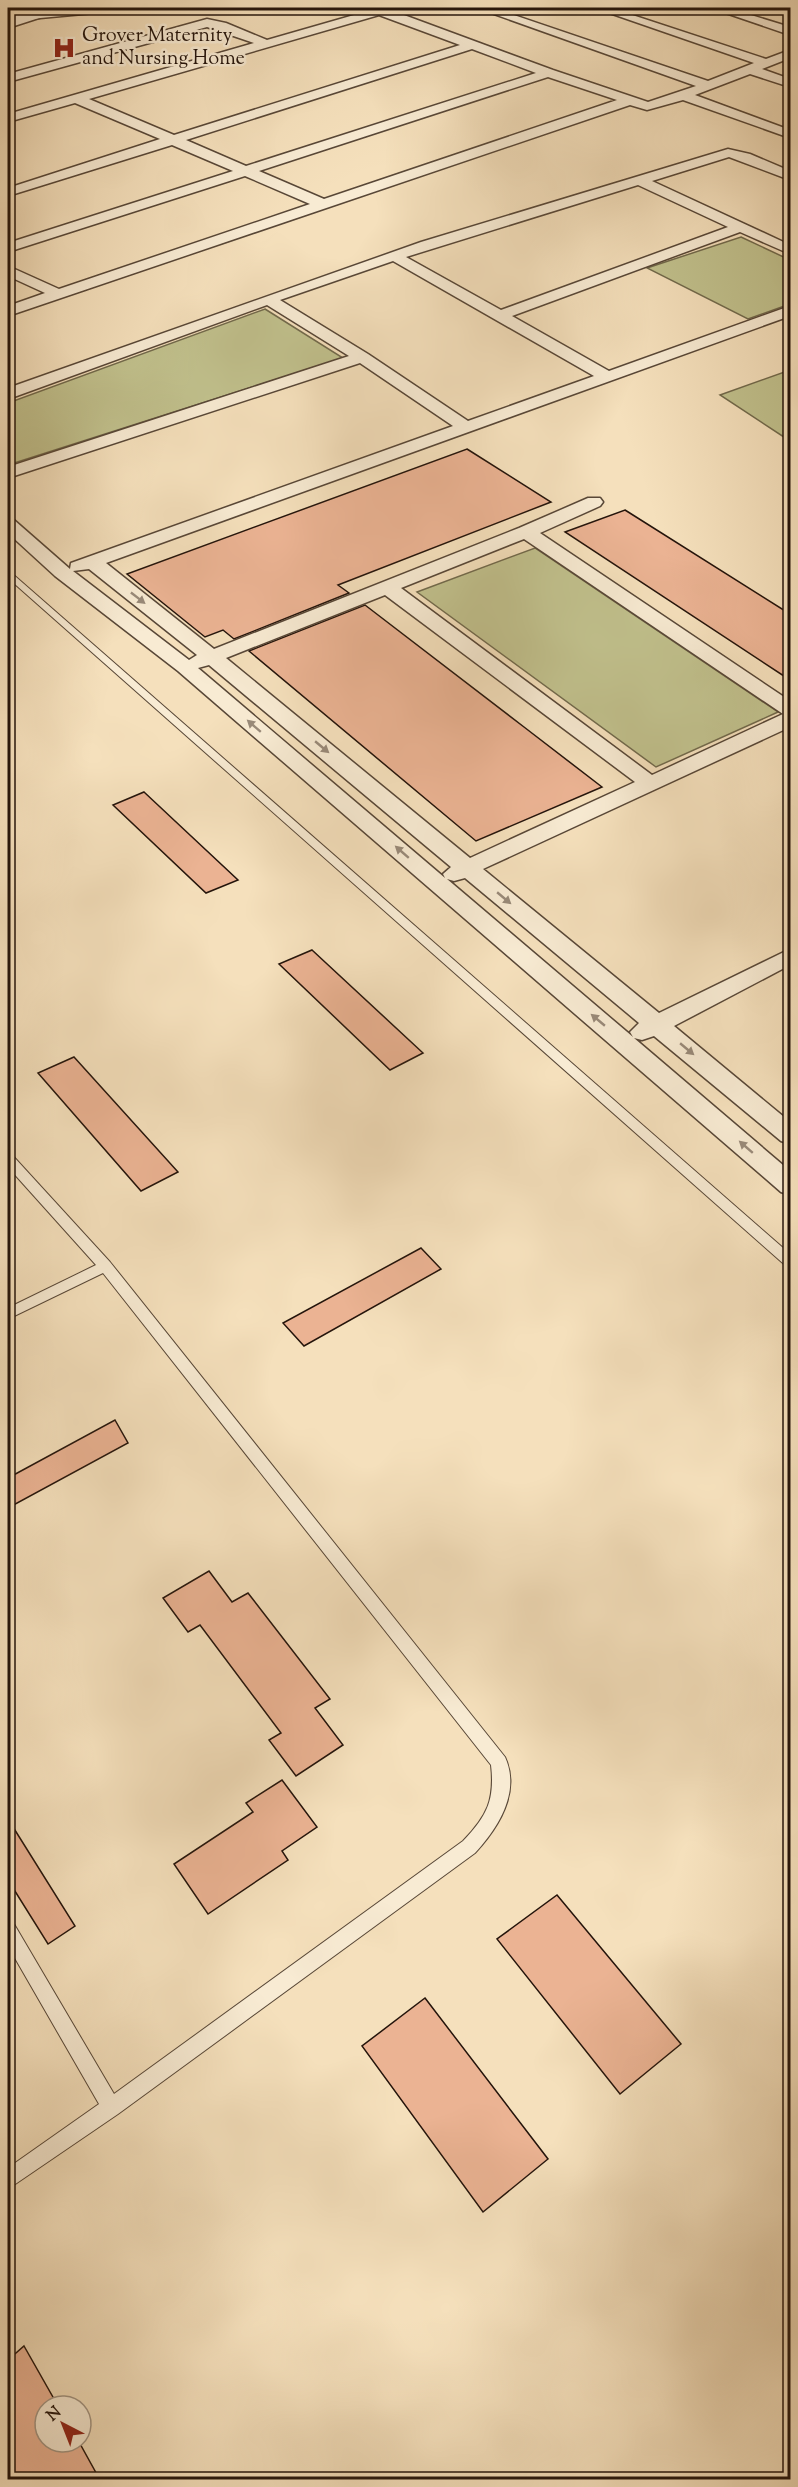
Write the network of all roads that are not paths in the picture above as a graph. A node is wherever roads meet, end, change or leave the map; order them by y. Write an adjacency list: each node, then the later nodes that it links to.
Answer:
1 (105, 8): 6 (street)
2 (483, 8): 19 (street)
3 (601, 8): 13 (street)
4 (717, 8): 9 (street)
5 (376, 9): 10 (street); 11 (street)
6 (48, 10): 7 (street); 8 (street)
7 (8, 17)
8 (8, 24)
9 (790, 31)
10 (267, 44): 15 (street); 21 (street)
11 (473, 45): 16 (street); 25 (street)
12 (790, 54): 13 (street)
13 (765, 63): 14 (street)
14 (748, 69): 18 (street); 19 (street)
15 (39, 70): 17 (street); 21 (street)
16 (548, 73): 22 (street); 26 (street)
17 (8, 78)
18 (790, 83)
19 (706, 85): 20 (street)
20 (682, 95): 22 (street); 24 (street)
21 (81, 96): 23 (street); 25 (street)
22 (627, 101): 30 (street)
23 (8, 118)
24 (790, 134)
25 (173, 141): 26 (street); 29 (street)
26 (246, 171): 30 (street); 32 (street)
27 (790, 176): 28 (street)
28 (639, 180): 31 (street); 34 (street)
29 (8, 192)
30 (323, 204): 36 (street)
31 (741, 227): 33 (street); 40 (street)
32 (8, 248)
33 (790, 250)
34 (394, 256): 37 (street); 40 (street)
35 (8, 270): 36 (street)
36 (58, 294): 39 (street)
37 (268, 299): 41 (street); 43 (street)
38 (790, 311): 42 (street)
39 (8, 312)
40 (501, 315): 42 (street)
41 (362, 357): 44 (street); 45 (street)
42 (606, 376): 44 (street)
43 (8, 393)
44 (465, 427): 49 (street)
45 (8, 473)
46 (594, 502): 48 (street)
47 (8, 524): 50 (street)
48 (525, 532): 52 (street); 55 (street)
49 (92, 562): 50 (street); 53 (street, one-way to 53)
50 (62, 572): 54 (street)
51 (8, 573): 66 (lane)
52 (386, 586): 53 (street); 57 (street)
53 (212, 657): 54 (street); 58 (street, one-way to 58)
54 (185, 667): 59 (street, one-way to 54)
55 (790, 710)
56 (790, 718): 57 (street)
57 (651, 784): 58 (street)
58 (468, 868): 59 (street); 61 (street, one-way to 61)
59 (436, 882): 62 (street, one-way to 59)
60 (790, 956): 61 (street)
61 (657, 1025): 62 (street); 63 (street, one-way to 63)
62 (624, 1042): 65 (street, one-way to 62)
63 (790, 1135)
64 (8, 1159): 67 (lane)
65 (790, 1185)
66 (790, 1262)
67 (105, 1266): 68 (lane); 70 (lane)
68 (8, 1314)
69 (8, 1930): 70 (lane)
70 (111, 2107): 71 (lane)
71 (8, 2179)

